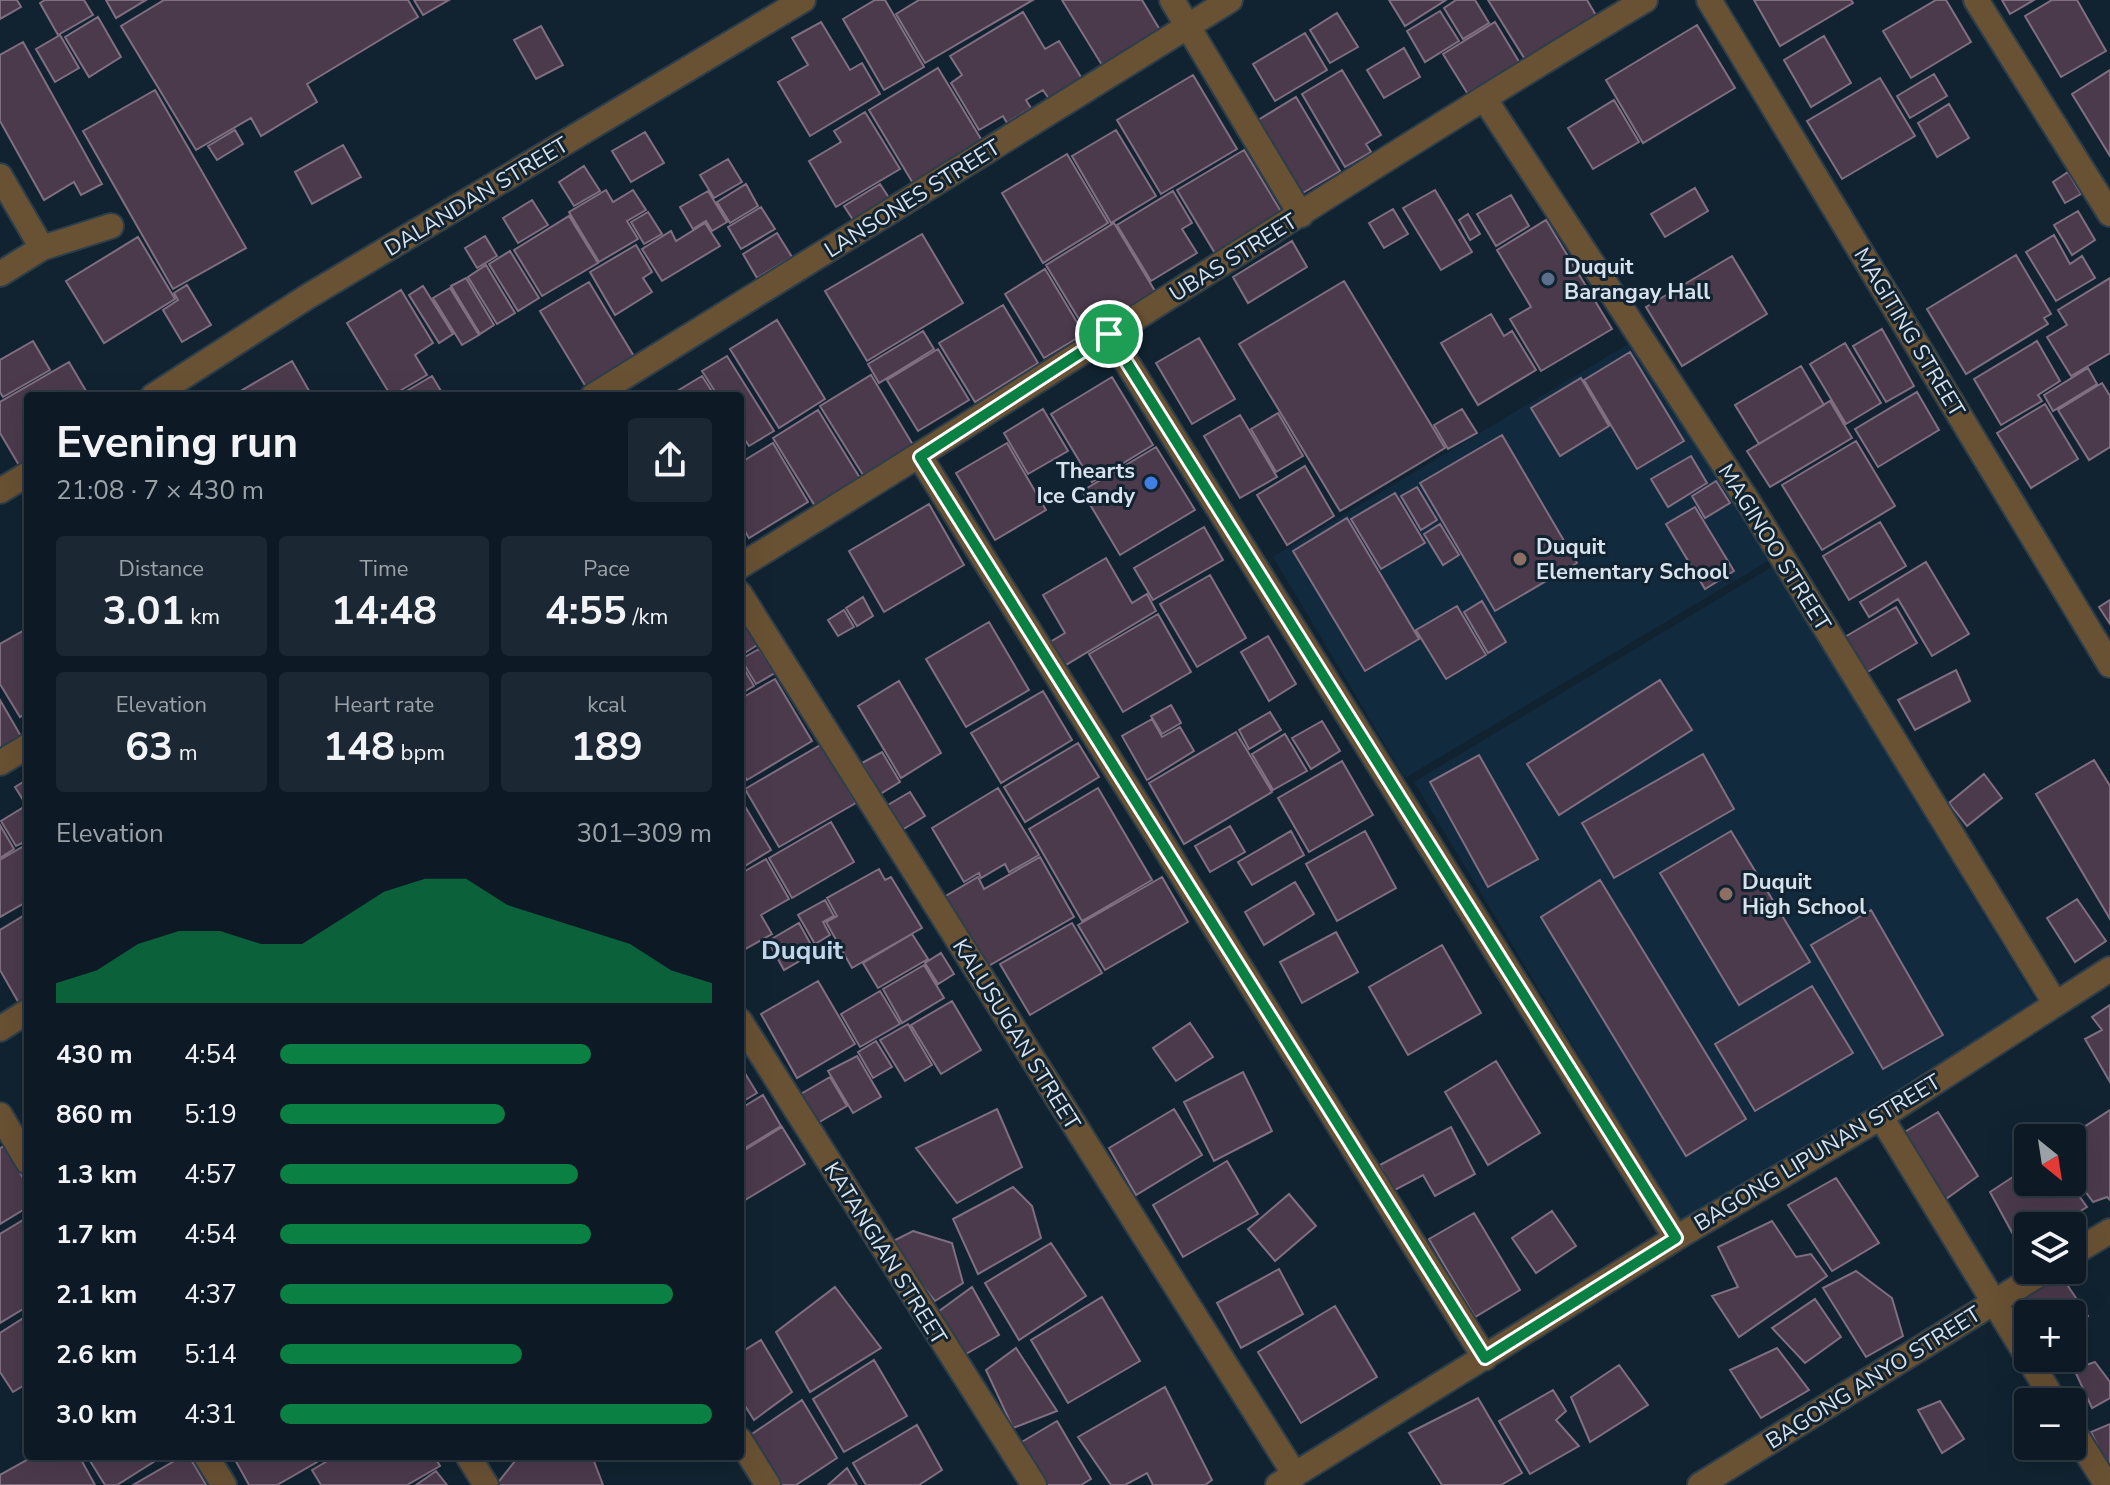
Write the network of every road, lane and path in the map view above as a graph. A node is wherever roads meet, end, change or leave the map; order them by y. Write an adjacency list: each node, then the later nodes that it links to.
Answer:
1 (803, 0): 16 (street, DALANDAN STREET)
2 (1172, 0): 7 (street)
3 (1230, 0): 7 (street, LANSONES STREET)
4 (1645, 0): 8 (street, UBAS STREET)
5 (1709, 0): 23 (street, MAGITING STREET)
6 (1976, 0): 10 (street)
7 (1189, 26): 11 (street); 17 (street, LANSONES STREET)
8 (1484, 98): 11 (street, UBAS STREET); 27 (street, MAGINOO STREET)
9 (0, 176): 13 (street)
10 (2110, 214)
11 (1301, 215): 15 (street, UBAS STREET)
12 (111, 226): 13 (street)
13 (42, 248): 14 (street)
14 (0, 274)
15 (1109, 334): 18 (street, UBAS STREET); 35 (street)
16 (159, 392)
17 (599, 392)
18 (920, 457): 21 (street, UBAS STREET); 39 (street)
19 (24, 476): 20 (street)
20 (0, 491)
21 (744, 564)
22 (744, 600): 45 (street, KALUSUGAN STREET)
23 (2110, 665)
24 (24, 748): 25 (street)
25 (0, 763)
26 (2110, 969): 27 (street, BAGONG LIPUNAN STREET)
27 (2055, 1003): 32 (street, BAGONG LIPUNAN STREET)
28 (24, 1014): 30 (street)
29 (744, 1027): 49 (street, KATANGIAN STREET)
30 (0, 1029)
31 (0, 1115): 33 (street)
32 (1881, 1117): 35 (street, BAGONG LIPUNAN STREET); 38 (street)
33 (24, 1155)
34 (2110, 1231): 36 (street)
35 (1676, 1238): 39 (street, BAGONG LIPUNAN STREET)
36 (2086, 1246)
37 (2024, 1284): 38 (street, BAGONG ANYO STREET)
38 (1993, 1303): 40 (street); 50 (street, BAGONG ANYO STREET)
39 (1485, 1358): 45 (street, BAGONG LIPUNAN STREET)
40 (2046, 1388)
41 (744, 1446): 48 (street)
42 (2086, 1450): 51 (street)
43 (208, 1460): 46 (street)
44 (470, 1460): 47 (street)
45 (1286, 1480)
46 (224, 1485)
47 (486, 1485)
48 (768, 1485)
49 (1034, 1485)
50 (1700, 1485)
51 (2109, 1485)

